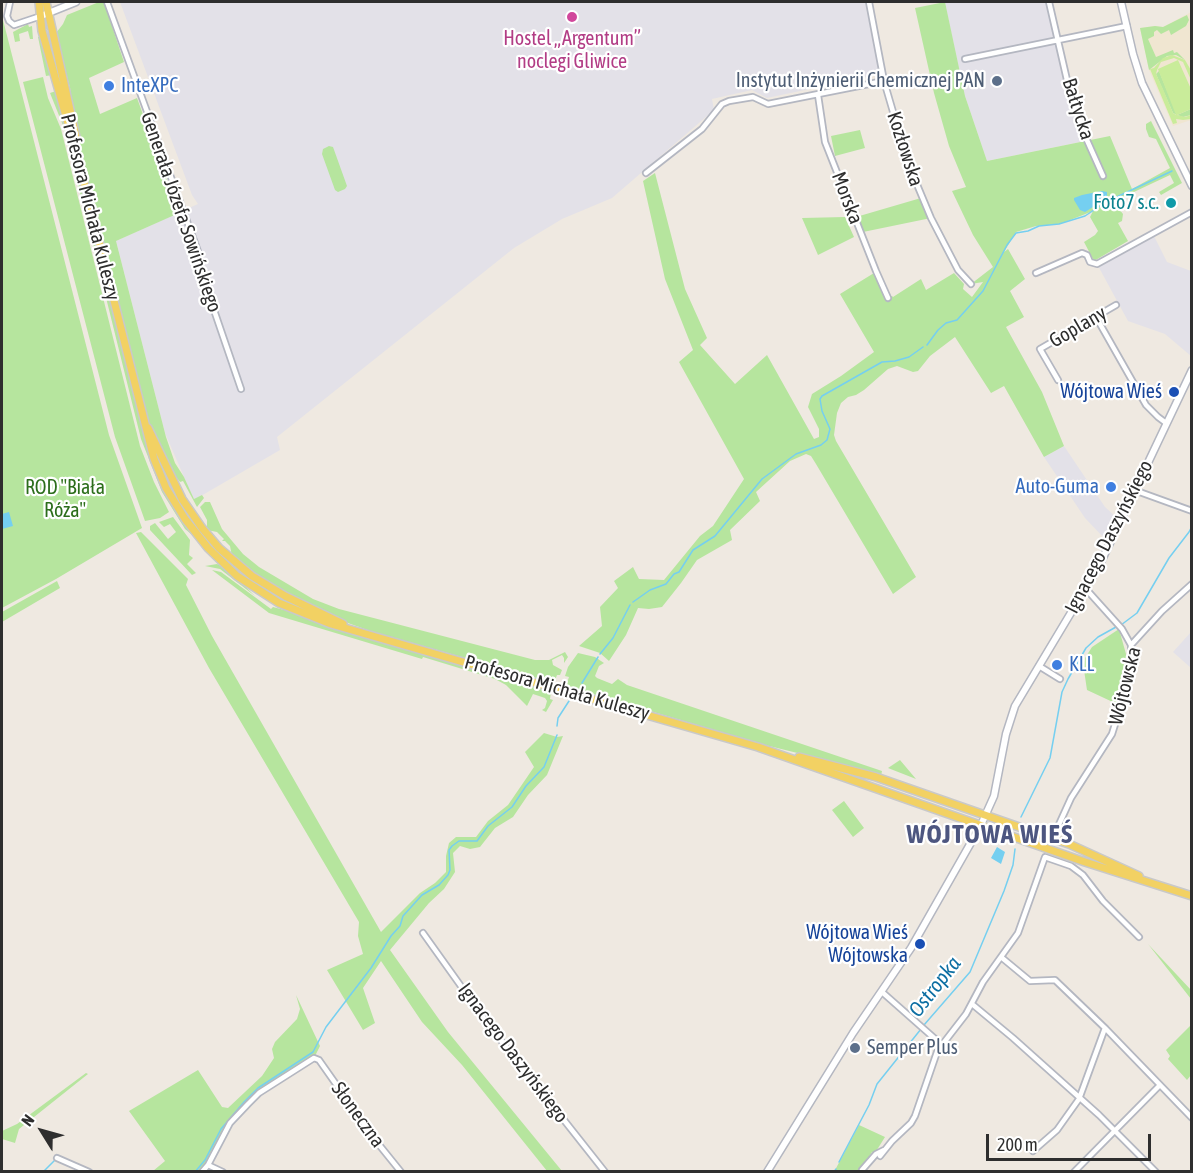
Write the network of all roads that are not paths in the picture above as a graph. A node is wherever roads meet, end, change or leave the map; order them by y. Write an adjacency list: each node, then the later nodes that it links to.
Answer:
1 (10, 2): 9 (street)
2 (39, 2): 9 (main road, Profesora Michała Kuleszy)
3 (46, 2): 9 (main road, Profesora Michała Kuleszy)
4 (76, 2): 9 (main road)
5 (107, 2): 27 (street, Generała Józefa Sowińskiego)
6 (869, 2): 13 (street, Kozłowska)
7 (1049, 2): 11 (street, Bałtycka)
8 (1121, 2): 10 (main road)
9 (45, 14): 15 (main road, Profesora Michała Kuleszy); 15 (main road, Profesora Michała Kuleszy)
10 (1127, 26): 11 (street); 18 (main road)
11 (1058, 40): 12 (street); 17 (street, Bałtycka)
12 (965, 59)
13 (884, 81): 14 (street); 21 (street, Kozłowska)
14 (818, 95): 16 (street); 22 (street, Morska)
15 (80, 166): 36 (main road, Profesora Michała Kuleszy)
16 (646, 173)
17 (1103, 176)
18 (1191, 186)
19 (1191, 212): 20 (street)
20 (1036, 273)
21 (972, 284)
22 (888, 298)
23 (1116, 305): 24 (street, Goplany)
24 (1096, 316): 26 (street, Goplany); 28 (street)
25 (1191, 370): 28 (main road, Ignacego Daszyńskiego)
26 (1058, 380)
27 (241, 389)
28 (1166, 423): 29 (main road, Ignacego Daszyńskiego)
29 (1134, 489): 30 (street); 32 (main road, Ignacego Daszyńskiego)
30 (1191, 511)
31 (1191, 584): 33 (street, Wójtowska)
32 (1086, 589): 33 (street); 34 (main road, Ignacego Daszyńskiego)
33 (1131, 645): 39 (street, Wójtowska)
34 (1039, 666): 35 (street); 37 (main road, Ignacego Daszyńskiego)
35 (1060, 679)
36 (758, 747): 37 (main road, Profesora Michała Kuleszy); 38 (main road, Profesora Michała Kuleszy)
37 (986, 815): 38 (main road, Ignacego Daszyńskiego); 40 (main road, Profesora Michała Kuleszy)
38 (981, 825): 40 (main road, Profesora Michała Kuleszy); 45 (main road, Ignacego Daszyńskiego)
39 (1056, 831)
40 (1170, 889): 41 (main road)
41 (1191, 896)
42 (423, 933): 62 (street, Ignacego Daszyńskiego)
43 (1138, 937): 44 (street)
44 (1001, 957): 46 (street); 47 (street)
45 (882, 992): 48 (street); 63 (main road, Ignacego Daszyńskiego)
46 (972, 1004): 48 (street); 50 (street)
47 (1106, 1028): 49 (street); 50 (street)
48 (942, 1045): 53 (street)
49 (1160, 1085): 51 (street); 52 (street)
50 (1079, 1099): 52 (street); 54 (street)
51 (1191, 1118)
52 (1114, 1130): 65 (street); 66 (street)
53 (887, 1148): 55 (street); 64 (street)
54 (1033, 1151)
55 (880, 1156)
56 (57, 1158): 58 (street)
57 (208, 1164): 59 (street); 60 (street); 61 (street, Słoneczna)
58 (88, 1172)
59 (202, 1172)
60 (223, 1172)
61 (401, 1172)
62 (605, 1172)
63 (767, 1172)
64 (864, 1172)
65 (1074, 1172)
66 (1156, 1172)

